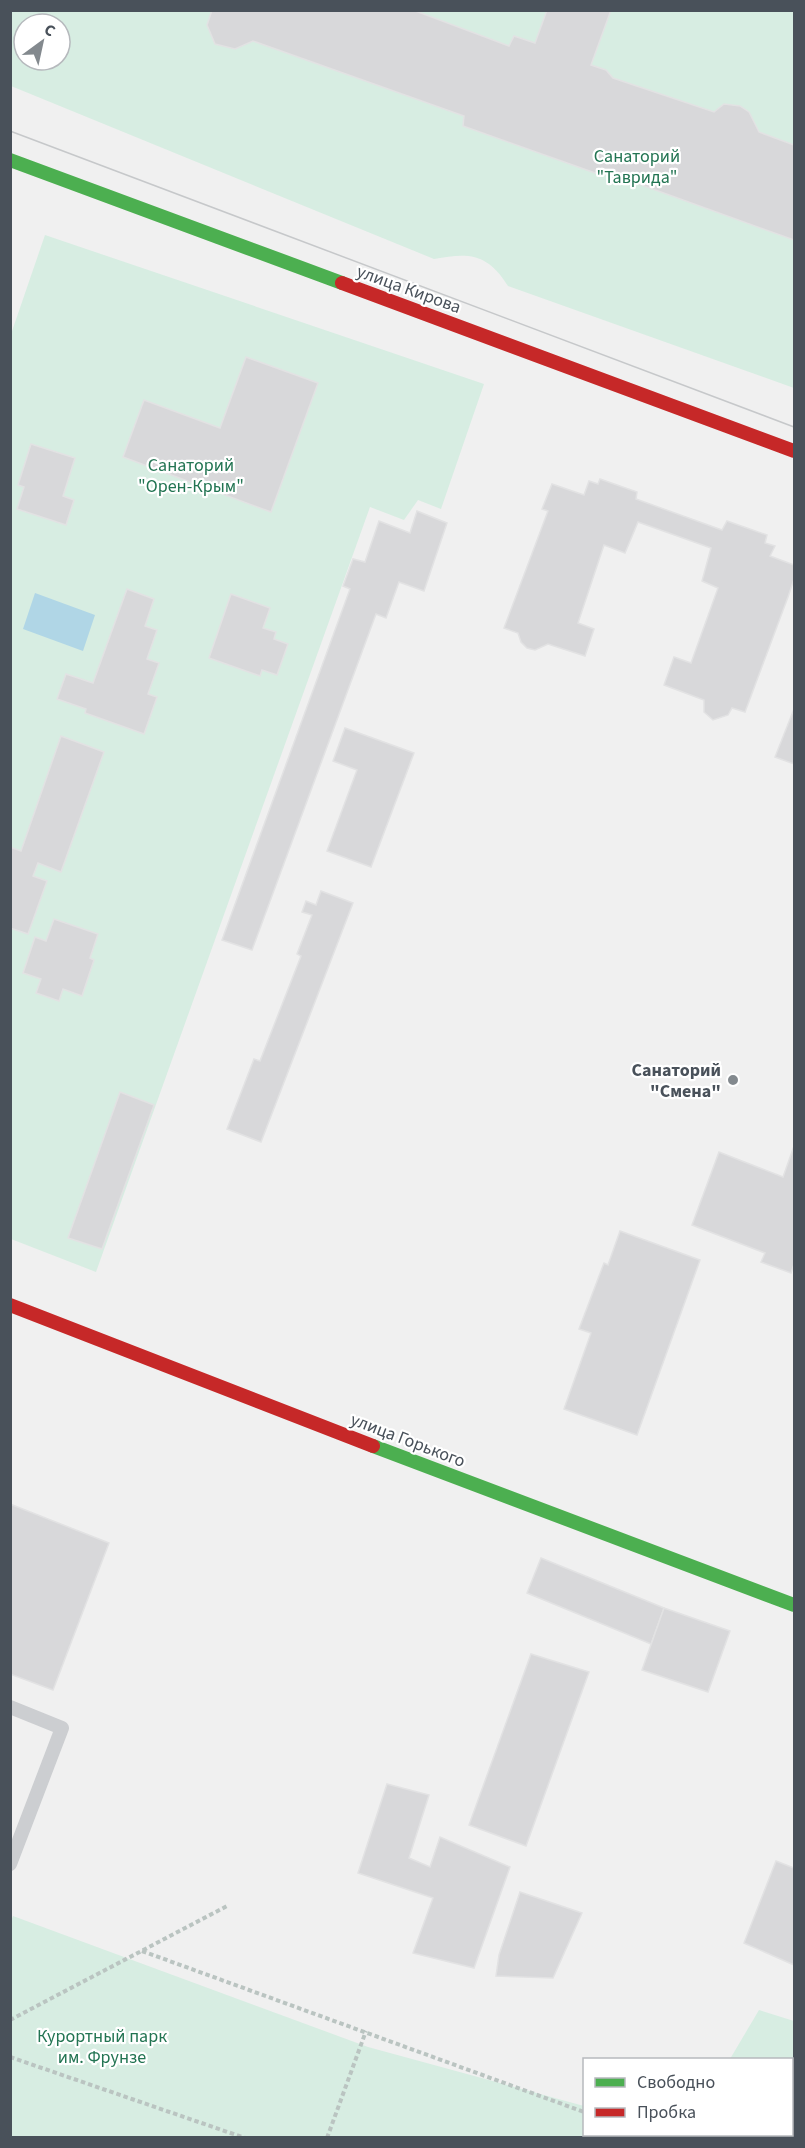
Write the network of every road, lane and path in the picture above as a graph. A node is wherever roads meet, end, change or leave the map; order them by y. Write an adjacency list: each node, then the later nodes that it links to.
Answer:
1 (10, 160): 2 (street, улица Кирова)
2 (795, 451)
3 (10, 1305): 4 (street, улица Горького)
4 (795, 1605)
5 (10, 1707): 6 (lane)
6 (10, 1864)
7 (229, 1905): 8 (path)
8 (142, 1952): 9 (path); 10 (path)
9 (10, 2020)
10 (366, 2031): 12 (path); 14 (path)
11 (10, 2057): 13 (path)
12 (583, 2111)
13 (245, 2138)
14 (327, 2138)

